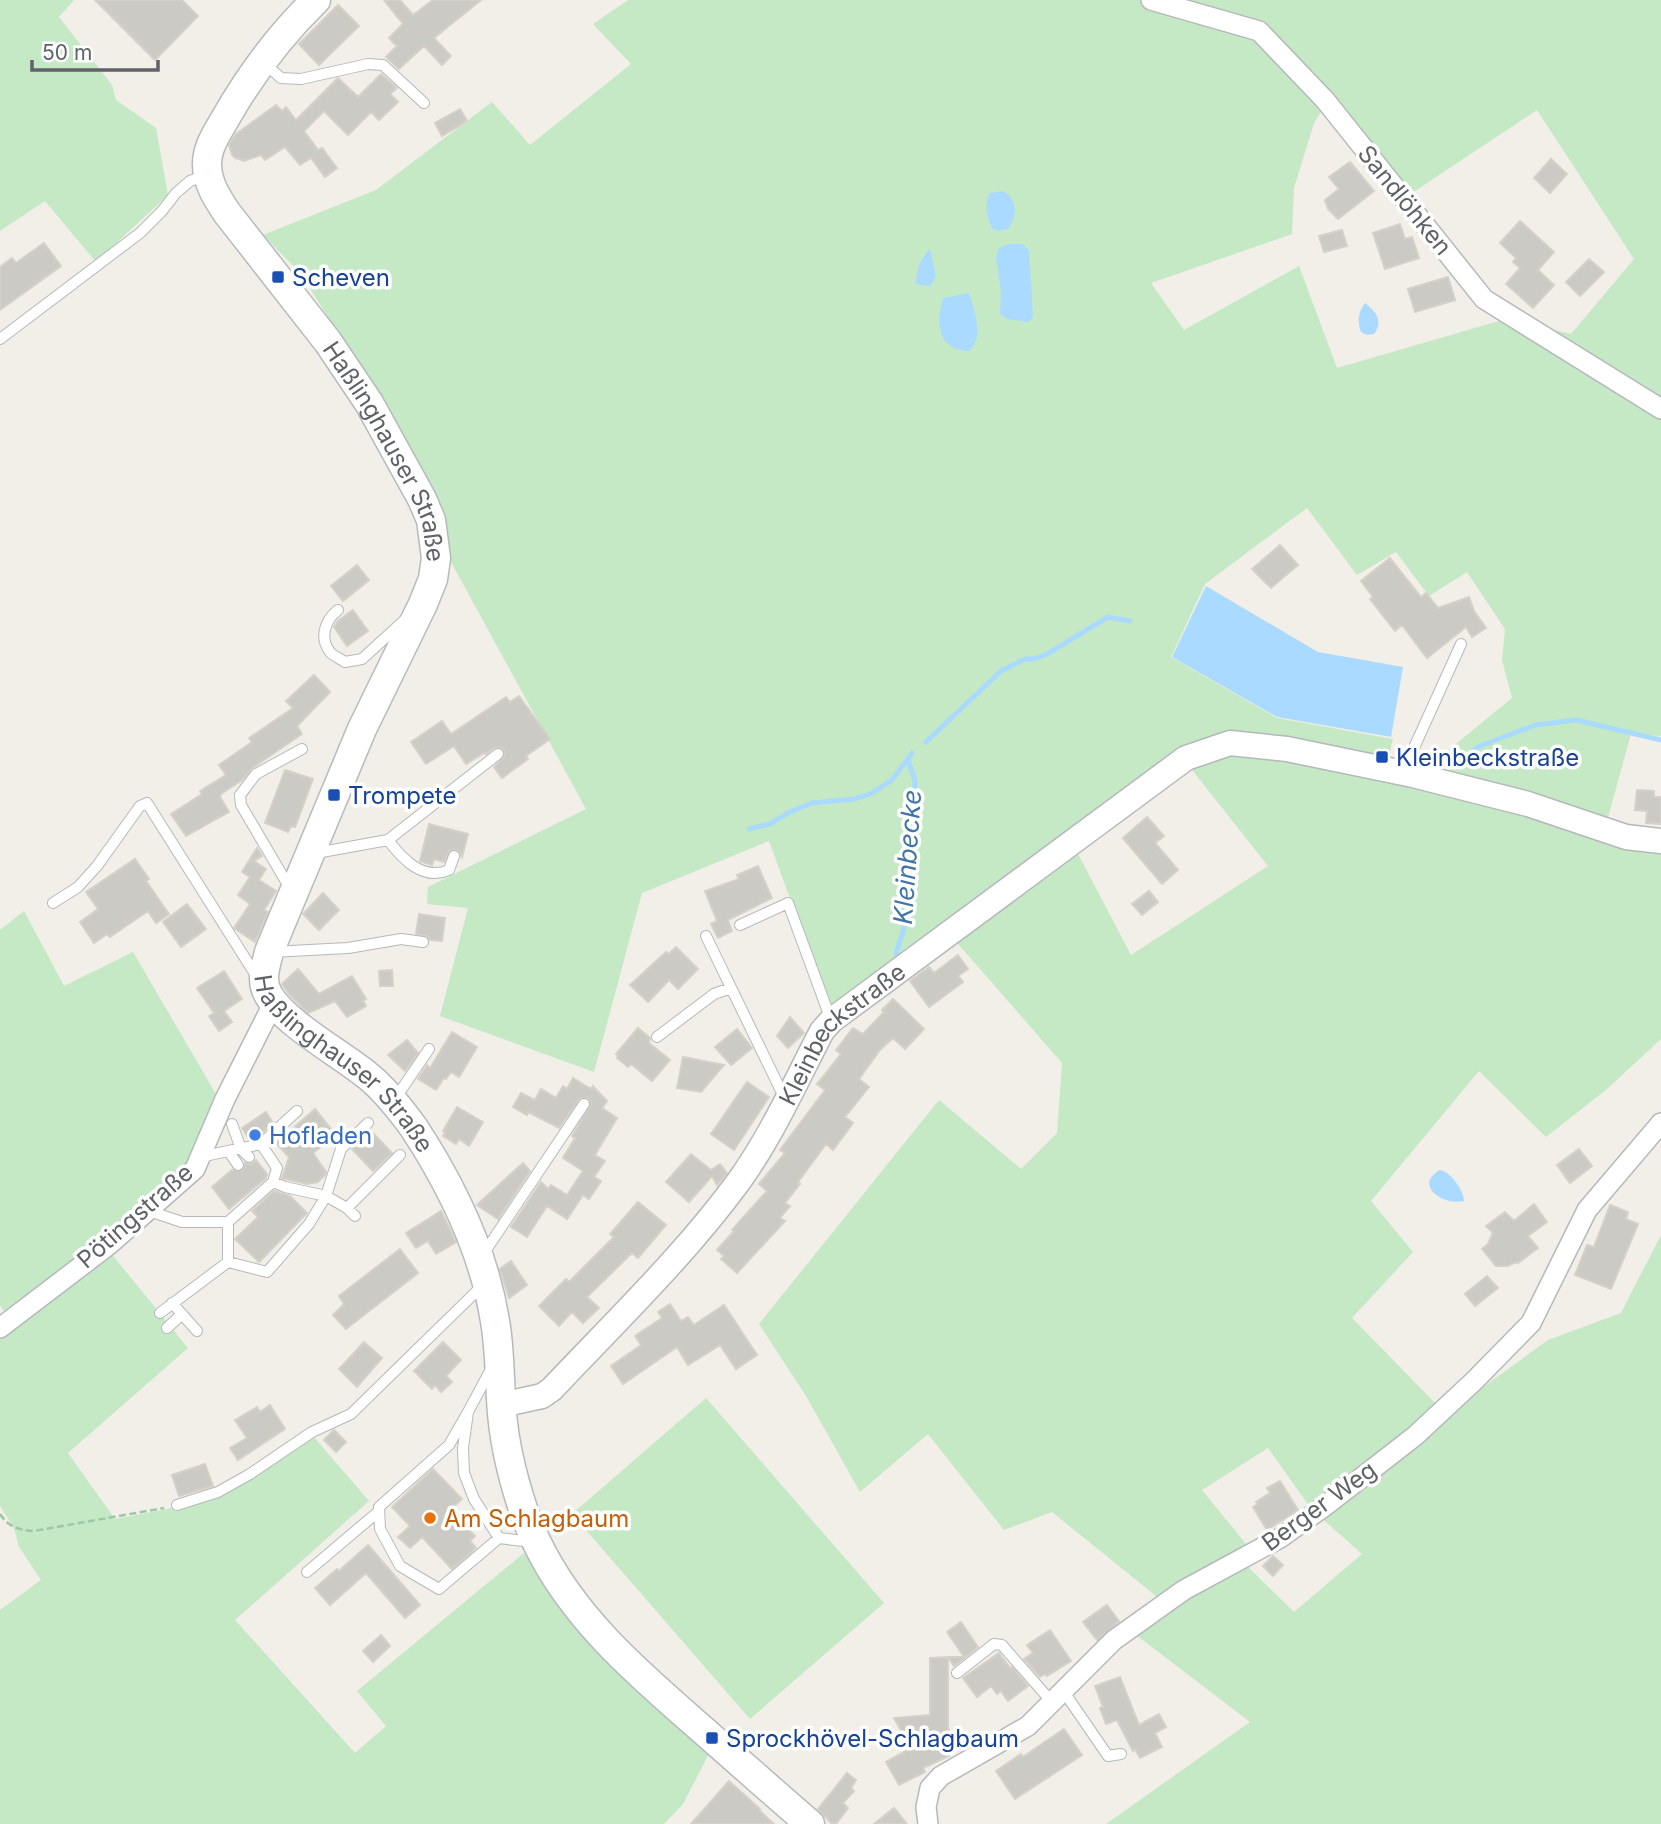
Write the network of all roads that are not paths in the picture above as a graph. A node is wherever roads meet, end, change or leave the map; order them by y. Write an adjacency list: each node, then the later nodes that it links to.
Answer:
1 (316, 0): 3 (main road)
2 (1152, 0): 7 (street, Sandlöhken)
3 (262, 61): 4 (lane); 5 (main road)
4 (424, 103)
5 (210, 181): 6 (lane); 8 (main road, Haßlinghauser Straße)
6 (0, 339)
7 (1661, 409)
8 (423, 604): 9 (lane); 16 (main road, Haßlinghauser Straße)
9 (338, 610)
10 (1461, 644): 13 (lane)
11 (302, 749): 18 (lane)
12 (498, 754): 14 (lane)
13 (1403, 773): 15 (street, Kleinbeckstraße); 26 (street, Kleinbeckstraße)
14 (388, 840): 16 (lane); 17 (lane)
15 (1661, 841)
16 (310, 855): 18 (main road, Haßlinghauser Straße)
17 (454, 856)
18 (293, 894): 23 (main road, Haßlinghauser Straße)
19 (53, 902): 25 (lane)
20 (740, 925): 26 (lane)
21 (706, 936): 24 (lane)
22 (423, 942): 23 (lane)
23 (269, 952): 25 (main road, Haßlinghauser Straße)
24 (731, 988): 27 (lane); 29 (lane)
25 (270, 997): 30 (main road, Haßlinghauser Straße); 40 (street, Pötingstraße)
26 (832, 1020): 29 (street, Kleinbeckstraße)
27 (657, 1037)
28 (429, 1049): 30 (lane)
29 (786, 1100): 57 (street, Kleinbeckstraße)
30 (393, 1103): 49 (main road, Haßlinghauser Straße)
31 (584, 1104): 49 (lane)
32 (297, 1111): 36 (lane)
33 (368, 1122): 43 (lane)
34 (1661, 1123): 65 (street, Berger Weg)
35 (232, 1124): 38 (lane)
36 (261, 1144): 38 (lane); 42 (lane)
37 (229, 1152): 38 (lane); 40 (lane); 41 (lane)
38 (245, 1153)
39 (400, 1155): 44 (lane)
40 (200, 1157): 45 (street, Pötingstraße)
41 (238, 1165)
42 (273, 1182): 43 (lane); 47 (lane)
43 (326, 1196): 44 (lane); 48 (lane)
44 (347, 1208): 46 (lane)
45 (148, 1210): 47 (lane); 53 (street, Pötingstraße)
46 (355, 1216)
47 (228, 1222): 48 (lane)
48 (228, 1262): 50 (lane)
49 (483, 1271): 56 (main road, Haßlinghauser Straße); 59 (lane)
50 (172, 1303): 51 (lane); 52 (lane)
51 (160, 1313)
52 (182, 1314): 54 (lane); 55 (lane)
53 (0, 1328)
54 (167, 1328)
55 (197, 1331)
56 (498, 1356): 57 (main road, Haßlinghauser Straße); 58 (lane)
57 (501, 1405): 62 (main road, Haßlinghauser Straße)
58 (468, 1412): 60 (lane); 61 (lane)
59 (177, 1505)
60 (379, 1511): 61 (lane); 63 (lane)
61 (499, 1538): 62 (lane)
62 (536, 1542): 67 (main road, Haßlinghauser Straße)
63 (307, 1572)
64 (957, 1673): 65 (lane)
65 (1057, 1695): 66 (lane); 68 (street, Berger Weg)
66 (1121, 1754)
67 (810, 1824)
68 (928, 1824)

